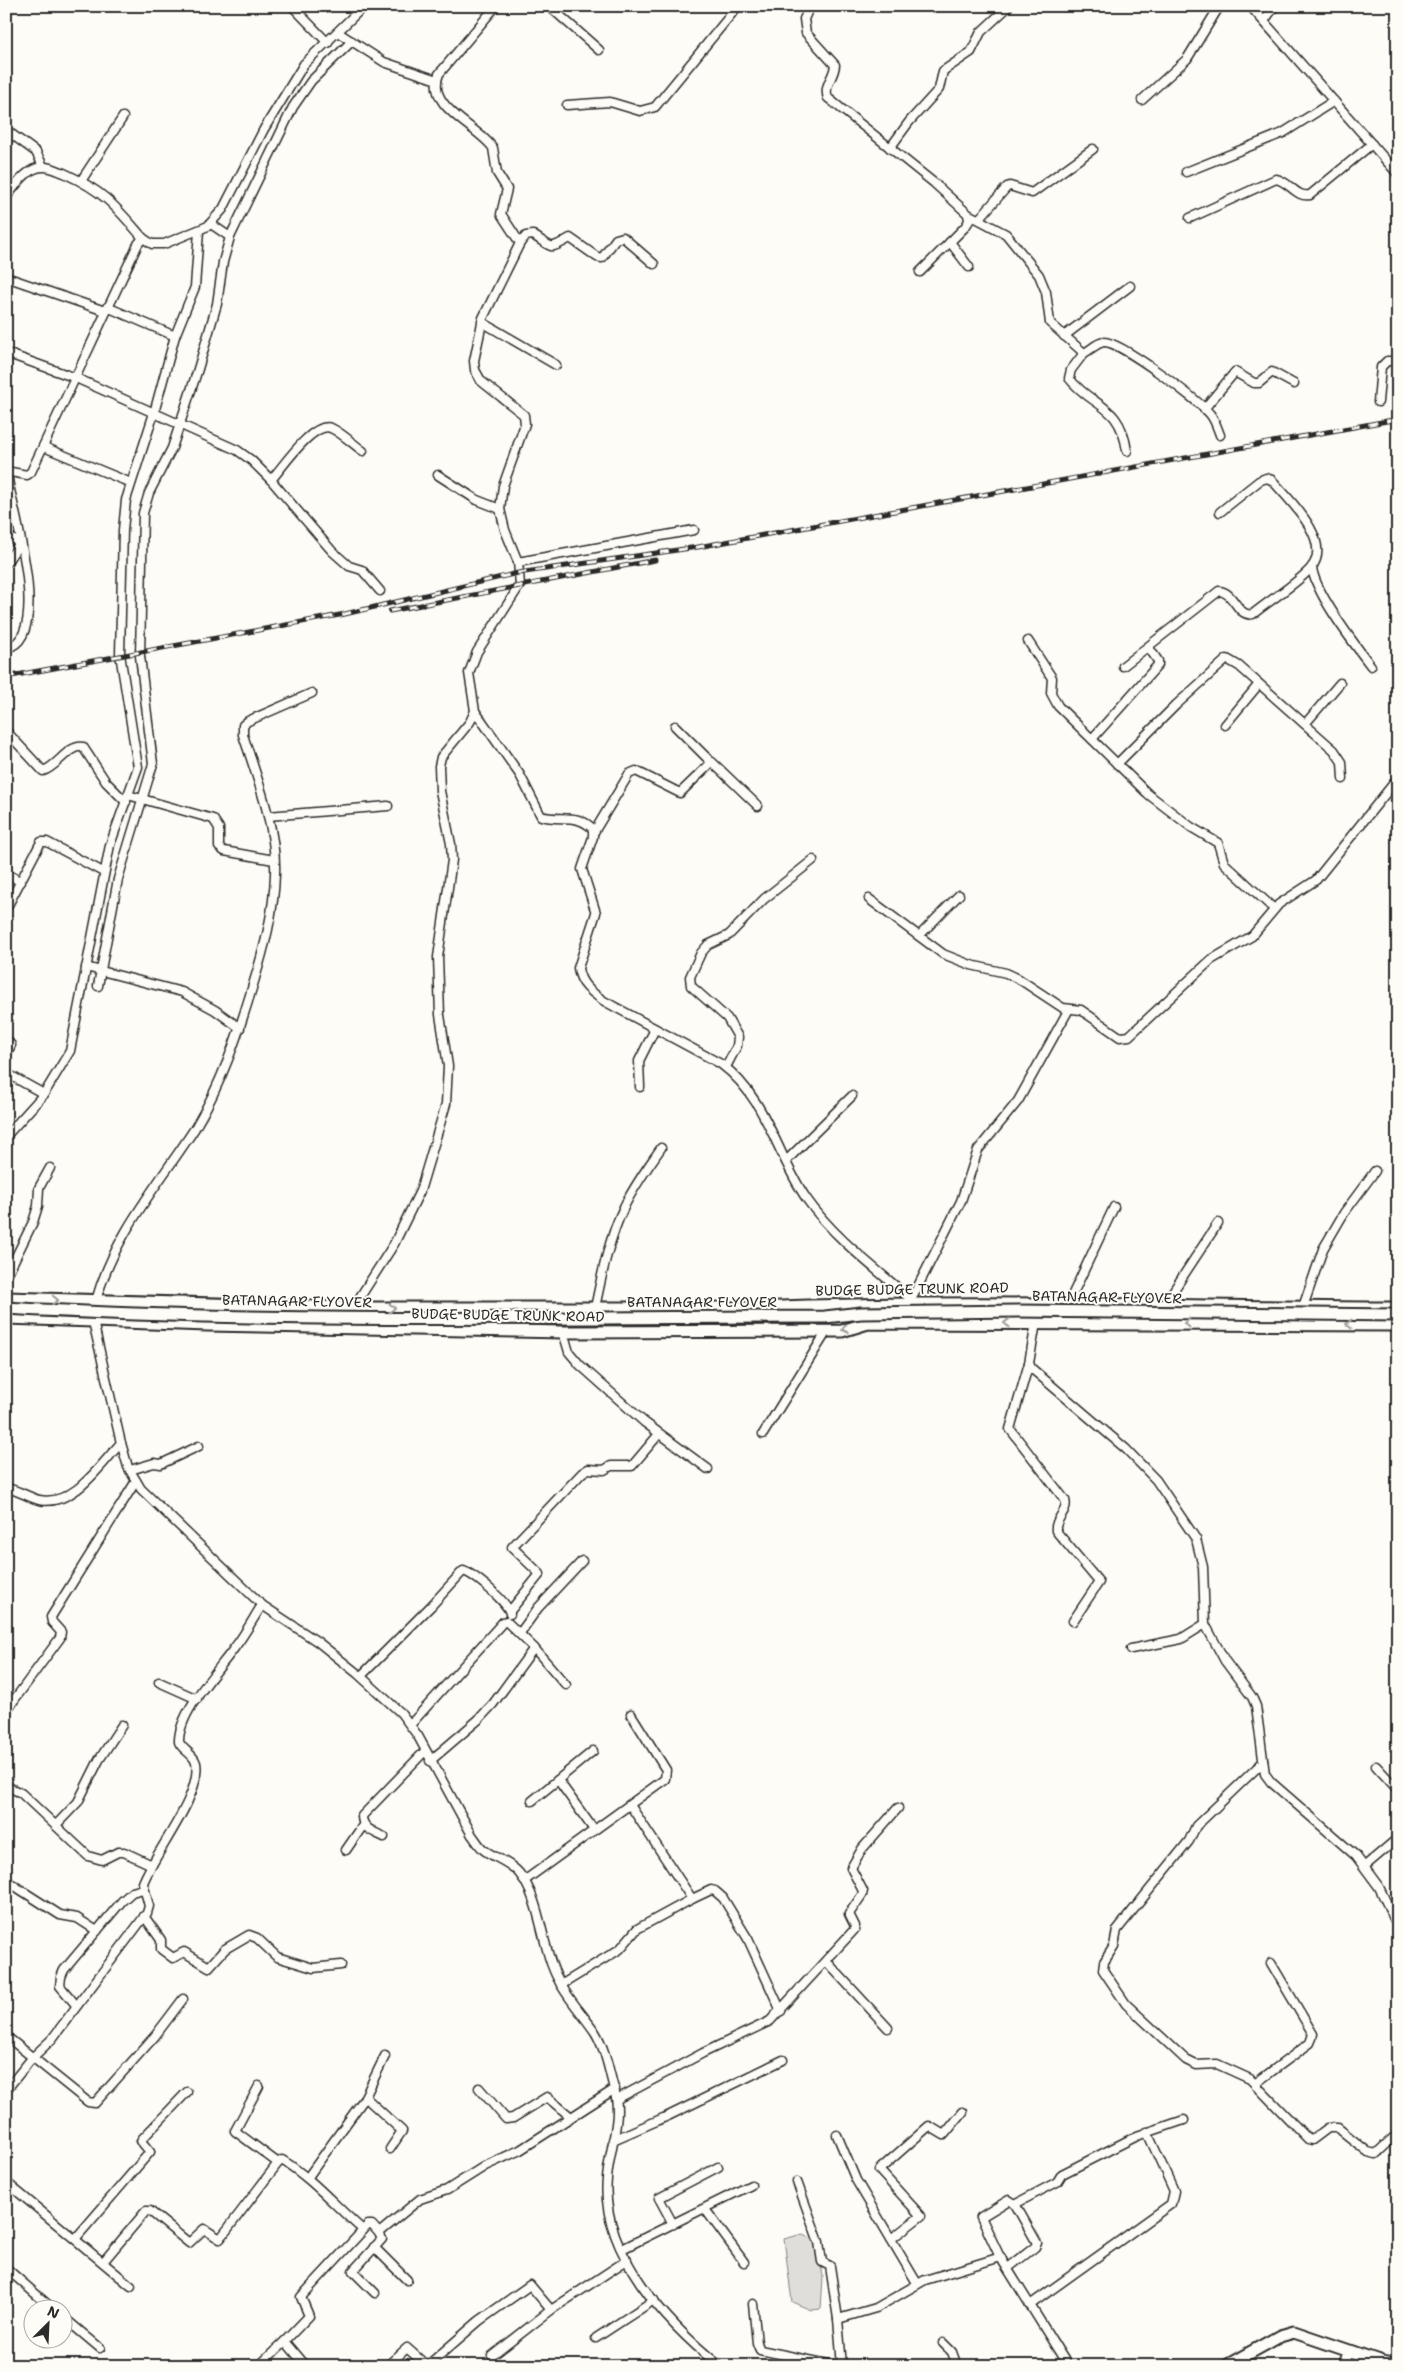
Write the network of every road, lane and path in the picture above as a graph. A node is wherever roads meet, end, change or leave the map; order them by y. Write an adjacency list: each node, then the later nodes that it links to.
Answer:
1 (292, 6): 16 (street)
2 (364, 6): 14 (street)
3 (496, 6): 18 (street)
4 (549, 6): 17 (street)
5 (738, 6): 21 (street)
6 (810, 6): 25 (street)
7 (1009, 6): 25 (street)
8 (1208, 6): 12 (street)
9 (1234, 6): 12 (street)
10 (1248, 6): 13 (street)
11 (1275, 6): 13 (street)
12 (1219, 7): 19 (street)
13 (1264, 21): 20 (street)
14 (339, 32): 15 (street); 16 (street)
15 (352, 41): 18 (street); 37 (street)
16 (328, 43): 35 (street)
17 (598, 50)
18 (436, 80): 40 (street)
19 (1142, 100)
20 (1334, 102): 24 (street); 28 (street)
21 (567, 105)
22 (123, 117): 30 (street)
23 (6, 130): 27 (street)
24 (1372, 144): 29 (street); 33 (street)
25 (890, 148): 32 (street)
26 (1093, 149): 34 (street)
27 (43, 166): 30 (street); 31 (street)
28 (1186, 172)
29 (1398, 174)
30 (81, 181): 38 (street)
31 (6, 197)
32 (968, 214): 34 (street); 39 (street)
33 (1190, 218)
34 (979, 220): 49 (street)
35 (211, 224): 36 (street); 37 (street)
36 (199, 231): 38 (street); 48 (street)
37 (228, 236): 59 (street)
38 (143, 238): 46 (street)
39 (950, 242): 42 (street); 43 (street)
40 (520, 243): 41 (street); 47 (street)
41 (654, 264)
42 (969, 267)
43 (920, 272)
44 (6, 277): 46 (street)
45 (1130, 286): 49 (street)
46 (106, 309): 48 (street); 54 (street)
47 (482, 322): 53 (street); 67 (street)
48 (175, 336): 58 (street)
49 (1064, 336): 51 (street)
50 (6, 353): 54 (street)
51 (1084, 353): 57 (street); 63 (street)
52 (1398, 361): 56 (street)
53 (556, 365)
54 (76, 378): 58 (street); 61 (street)
55 (1294, 384): 57 (street)
56 (1378, 402)
57 (1204, 409): 60 (street)
58 (154, 412): 59 (street); 66 (street)
59 (176, 422): 65 (street); 94 (street)
60 (1220, 435)
61 (44, 447): 66 (street); 71 (street)
62 (363, 451): 65 (street)
63 (1126, 451)
64 (438, 475): 67 (street)
65 (271, 480): 75 (street)
66 (131, 483): 94 (street)
67 (500, 509): 73 (street)
68 (1220, 512): 74 (street)
69 (694, 530): 73 (street)
70 (6, 536): 71 (street)
71 (20, 543): 72 (street); 77 (street)
72 (6, 562)
73 (518, 562): 84 (street)
74 (1312, 567): 78 (street); 80 (street)
75 (380, 591)
76 (1028, 642): 89 (street)
77 (6, 648)
78 (1149, 648): 79 (street); 89 (street)
79 (1123, 666)
80 (1371, 666)
81 (1340, 683): 85 (street)
82 (1259, 684): 85 (street); 86 (street); 91 (street)
83 (312, 693): 97 (street)
84 (476, 711): 98 (street); 137 (street)
85 (1305, 724): 93 (street)
86 (1224, 725)
87 (674, 726): 90 (street)
88 (6, 731): 94 (street)
89 (1092, 739): 91 (street)
90 (711, 762): 96 (street); 98 (street)
91 (1117, 764): 107 (street)
92 (1398, 778): 107 (street)
93 (1343, 779)
94 (134, 799): 99 (street); 101 (street); 110 (street)
95 (388, 806): 97 (street)
96 (758, 806)
97 (268, 816): 99 (street)
98 (594, 832): 114 (street)
99 (274, 860): 113 (street)
100 (813, 860): 117 (street)
101 (103, 872): 103 (street); 109 (street)
102 (6, 874): 103 (street)
103 (21, 882): 106 (street)
104 (959, 895): 108 (street)
105 (869, 898): 108 (street)
106 (6, 909)
107 (1274, 909): 112 (street)
108 (919, 936): 112 (street)
109 (86, 967): 110 (street); 120 (street)
110 (101, 970): 111 (street); 113 (street)
111 (98, 986)
112 (1069, 1009): 131 (street)
113 (240, 1028): 132 (street)
114 (655, 1029): 117 (street); 119 (street)
115 (6, 1039): 116 (street)
116 (6, 1055)
117 (726, 1067): 124 (street)
118 (6, 1073): 120 (street)
119 (640, 1087)
120 (44, 1094): 122 (street)
121 (852, 1096): 124 (street)
122 (6, 1136)
123 (660, 1148): 138 (street)
124 (786, 1161): 131 (street)
125 (50, 1168): 129 (street)
126 (1375, 1171): 135 (street)
127 (1114, 1207): 133 (street)
128 (1218, 1223): 134 (street)
129 (6, 1276)
130 (6, 1298): 132 (street, BUDGE BUDGE TRUNK ROAD, one-way to 132)
131 (910, 1301): 133 (street, BUDGE BUDGE TRUNK ROAD); 138 (street, BUDGE BUDGE TRUNK ROAD); 143 (street)
132 (95, 1302): 137 (street, BUDGE BUDGE TRUNK ROAD); 142 (street)
133 (1068, 1304): 134 (street, BUDGE BUDGE TRUNK ROAD)
134 (1164, 1305): 135 (street, BUDGE BUDGE TRUNK ROAD)
135 (1304, 1307): 139 (street, BUDGE BUDGE TRUNK ROAD)
136 (6, 1308): 140 (street, BATANAGAR FLYOVER, bridge)
137 (353, 1308): 138 (street, BUDGE BUDGE TRUNK ROAD, one-way to 138)
138 (596, 1308)
139 (1398, 1308)
140 (1398, 1315)
141 (6, 1318): 142 (street, BUDGE BUDGE TRUNK ROAD)
142 (91, 1321): 147 (street, BUDGE BUDGE TRUNK ROAD); 151 (street)
143 (909, 1322): 144 (street, BUDGE BUDGE TRUNK ROAD, one-way to 143); 146 (street, BUDGE BUDGE TRUNK ROAD, one-way to 146)
144 (1036, 1323): 145 (street, BUDGE BUDGE TRUNK ROAD, one-way to 144); 148 (street)
145 (1398, 1325)
146 (827, 1331): 147 (street, BUDGE BUDGE TRUNK ROAD); 150 (street)
147 (563, 1332): 149 (street)
148 (1029, 1362): 160 (street); 162 (street)
149 (659, 1434): 153 (street); 159 (street)
150 (763, 1434)
151 (121, 1443): 154 (street); 156 (street)
152 (199, 1446): 154 (street)
153 (708, 1469)
154 (130, 1470): 155 (street)
155 (136, 1481): 158 (street); 170 (street)
156 (6, 1488)
157 (582, 1561): 163 (street)
158 (262, 1605): 166 (street); 169 (street)
159 (510, 1611): 161 (street); 166 (street)
160 (1073, 1621)
161 (509, 1622): 163 (street); 173 (street)
162 (1205, 1624): 165 (street); 177 (street)
163 (520, 1633): 164 (street)
164 (534, 1648): 168 (street); 176 (street)
165 (1131, 1649)
166 (361, 1676): 173 (street)
167 (159, 1682): 169 (street)
168 (566, 1686)
169 (197, 1699): 191 (street)
170 (6, 1711)
171 (631, 1714): 183 (street)
172 (122, 1725): 186 (street)
173 (410, 1725): 174 (street)
174 (425, 1751): 176 (street); 185 (street)
175 (594, 1751): 179 (street)
176 (430, 1761): 193 (street)
177 (1263, 1762): 192 (street); 212 (street)
178 (1376, 1766): 181 (street)
179 (558, 1780): 182 (street); 187 (street)
180 (6, 1786): 186 (street)
181 (1398, 1790)
182 (532, 1801)
183 (630, 1805): 187 (street); 196 (street)
184 (898, 1808): 200 (street)
185 (364, 1824): 188 (street); 190 (street)
186 (56, 1825): 191 (street)
187 (594, 1830): 193 (street)
188 (384, 1837)
189 (1398, 1838): 192 (street)
190 (346, 1850)
191 (152, 1866): 195 (street)
192 (1365, 1866): 198 (street)
193 (524, 1881): 203 (street)
194 (10, 1883): 199 (street)
195 (143, 1889): 197 (street); 199 (street)
196 (692, 1899): 203 (street); 206 (street)
197 (144, 1916): 202 (street); 205 (street)
198 (1398, 1927)
199 (97, 1931): 205 (street)
200 (826, 1961): 206 (street); 207 (street)
201 (1271, 1963): 212 (street)
202 (341, 1965)
203 (561, 1985): 215 (street)
204 (183, 2000): 210 (street)
205 (76, 2005): 210 (street)
206 (781, 2011): 219 (street)
207 (888, 2028)
208 (6, 2036): 210 (street)
209 (386, 2056): 218 (street)
210 (32, 2058): 216 (street)
211 (783, 2060): 226 (street)
212 (1256, 2083): 225 (street)
213 (259, 2086): 228 (street)
214 (479, 2088): 221 (street)
215 (615, 2089): 219 (street); 221 (street)
216 (6, 2090)
217 (187, 2092): 239 (street)
218 (365, 2097): 227 (street); 230 (street)
219 (617, 2099): 226 (street)
220 (962, 2112): 240 (street)
221 (570, 2117): 238 (street)
222 (1184, 2120): 223 (street)
223 (1147, 2132): 234 (street); 256 (street)
224 (837, 2135): 240 (street)
225 (1398, 2137)
226 (613, 2140): 242 (street)
227 (390, 2149)
228 (278, 2163): 230 (street); 245 (street)
229 (718, 2167): 236 (street)
230 (308, 2177): 237 (street)
231 (6, 2182): 239 (street)
232 (797, 2182): 258 (street)
233 (751, 2185): 235 (street)
234 (1015, 2204): 243 (street); 248 (street)
235 (705, 2209): 236 (street); 246 (street)
236 (674, 2224): 242 (street)
237 (363, 2230): 238 (street); 261 (street)
238 (379, 2233): 241 (street)
239 (76, 2238): 245 (street)
240 (891, 2239): 250 (street)
241 (374, 2247): 249 (street); 252 (street)
242 (622, 2249): 244 (street)
243 (1001, 2258): 248 (street); 250 (street)
244 (627, 2260): 254 (street); 257 (street)
245 (103, 2262): 251 (street)
246 (744, 2262)
247 (6, 2268): 253 (street)
248 (1008, 2268): 256 (street)
249 (407, 2280)
250 (917, 2283): 258 (street)
251 (131, 2286)
252 (375, 2293)
253 (43, 2300)
254 (654, 2300): 260 (street); 271 (street)
255 (753, 2304): 272 (street)
256 (1030, 2306): 274 (street)
257 (551, 2310): 265 (street); 270 (street)
258 (838, 2319): 272 (street)
259 (72, 2324): 263 (street)
260 (596, 2338)
261 (285, 2341): 268 (street); 269 (street)
262 (943, 2343): 273 (street)
263 (100, 2348)
264 (1349, 2350): 266 (street); 275 (street); 276 (street)
265 (492, 2356)
266 (1368, 2362): 267 (street)
267 (1398, 2364)
268 (258, 2366)
269 (306, 2366)
270 (386, 2366)
271 (720, 2366)
272 (840, 2366)
273 (957, 2366)
274 (1068, 2366)
275 (1226, 2366)
276 (1342, 2366)

